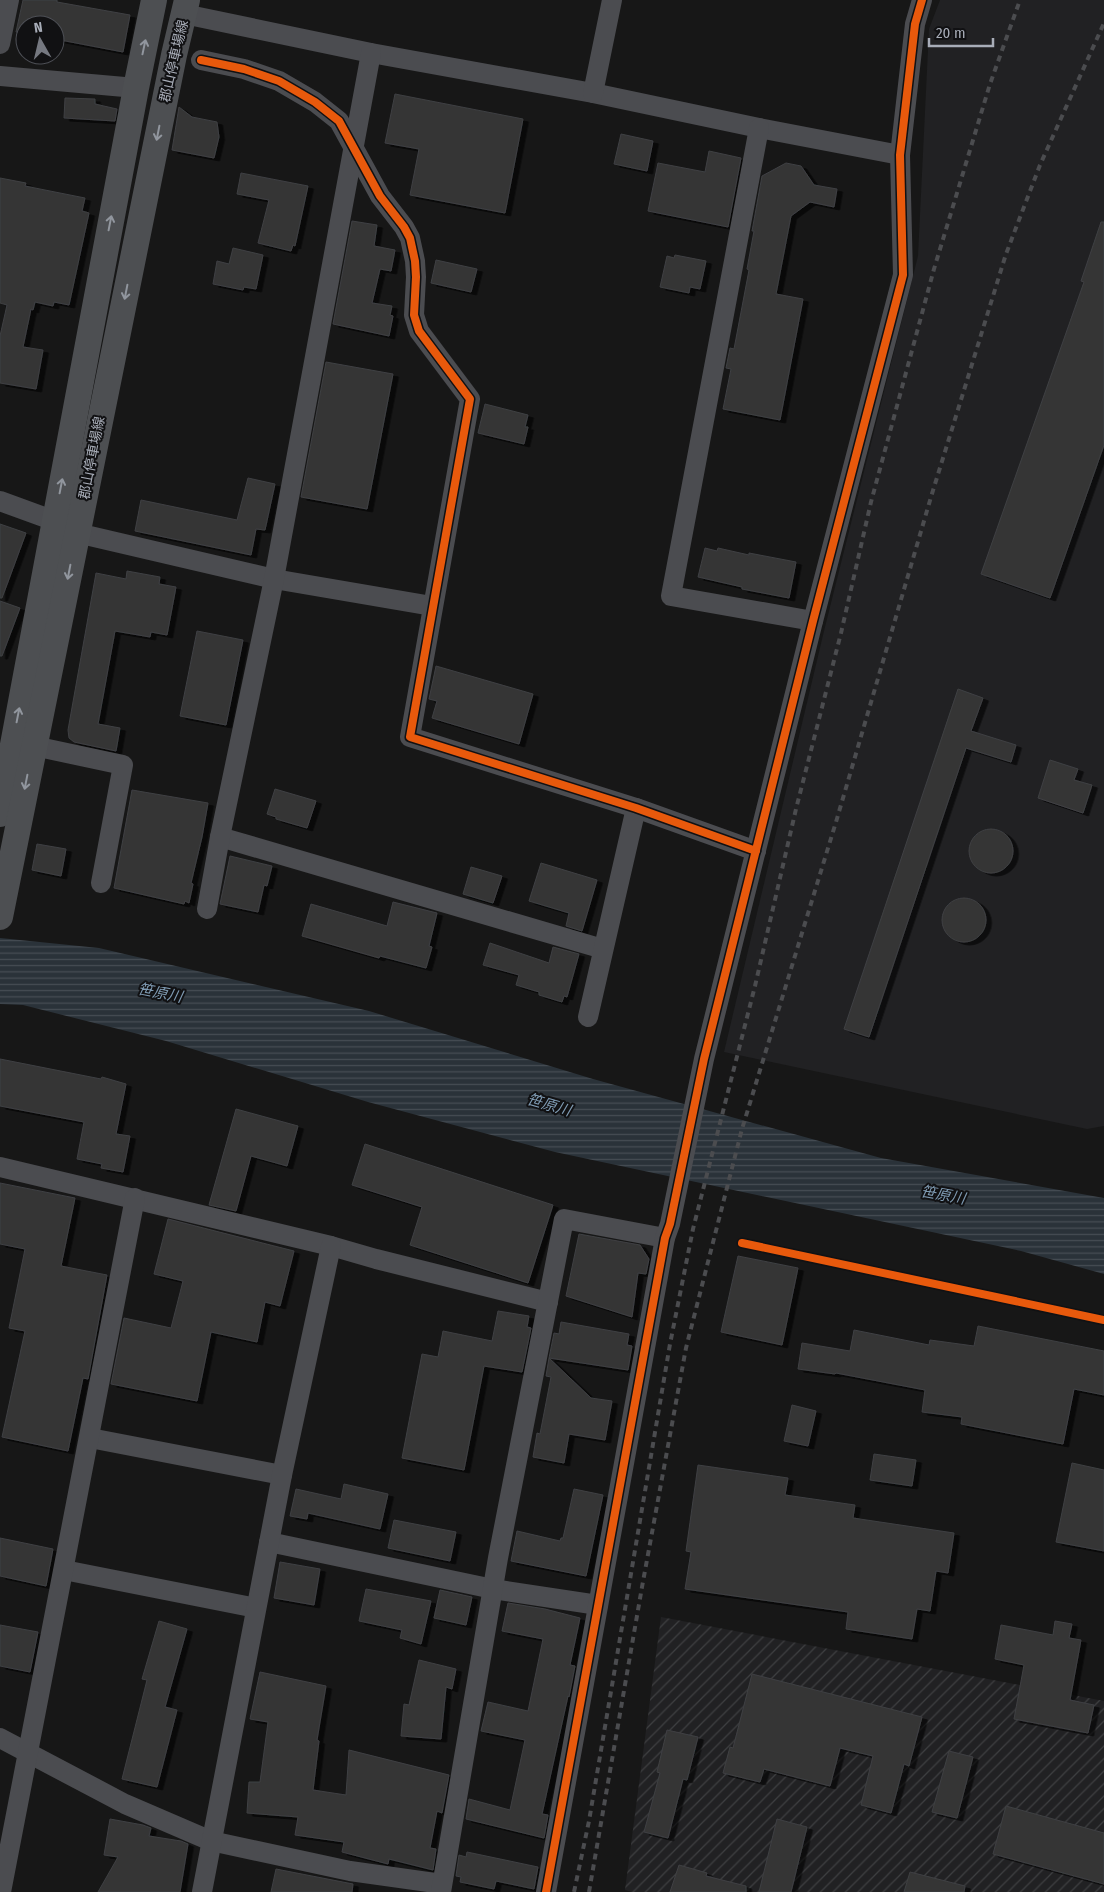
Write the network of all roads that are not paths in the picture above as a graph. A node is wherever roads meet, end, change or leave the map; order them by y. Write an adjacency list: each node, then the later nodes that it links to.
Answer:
1 (9, 0): 6 (street)
2 (154, 0): 10 (main road, 郡山停車場線, one-way to 2)
3 (612, 0): 11 (street)
4 (922, 0): 14 (street)
5 (186, 7): 7 (street); 16 (main road, 郡山停車場線, one-way to 16)
6 (0, 44)
7 (371, 53): 11 (street); 13 (street)
8 (202, 60): 13 (street)
9 (0, 76): 10 (street)
10 (136, 88): 16 (main road, 郡山停車場線, one-way to 10)
11 (593, 93): 12 (street)
12 (759, 128): 14 (street); 19 (street)
13 (354, 148): 17 (street); 18 (street)
14 (900, 155): 19 (street)
15 (0, 501): 16 (street)
16 (66, 527): 17 (street); 20 (main road, 郡山停車場線, one-way to 20); 22 (main road, 郡山停車場線, one-way to 16)
17 (274, 579): 18 (street); 23 (street)
18 (432, 606): 21 (street)
19 (812, 621): 24 (street)
20 (34, 746): 25 (street); 27 (main road, 郡山停車場線, one-way to 27)
21 (636, 808): 24 (street); 28 (street)
22 (0, 814)
23 (220, 837): 26 (street); 28 (street)
24 (756, 851): 32 (street)
25 (101, 883)
26 (207, 909)
27 (0, 917)
28 (603, 949): 29 (street)
29 (588, 1017)
30 (0, 1167): 31 (street)
31 (135, 1198): 33 (street); 35 (street)
32 (668, 1231): 34 (street); 40 (street)
33 (331, 1246): 34 (street); 36 (street)
34 (548, 1302): 39 (street)
35 (90, 1438): 36 (street); 38 (street)
36 (282, 1475): 37 (street)
37 (269, 1542): 39 (street); 41 (street)
38 (64, 1570): 41 (street); 43 (street)
39 (493, 1589): 40 (street); 45 (street)
40 (598, 1605): 48 (street)
41 (256, 1608): 44 (street)
42 (0, 1738): 43 (street)
43 (28, 1753): 44 (street); 46 (street)
44 (211, 1841): 45 (street); 47 (street)
45 (442, 1888)
46 (1, 1892)
47 (202, 1892)
48 (546, 1892)

